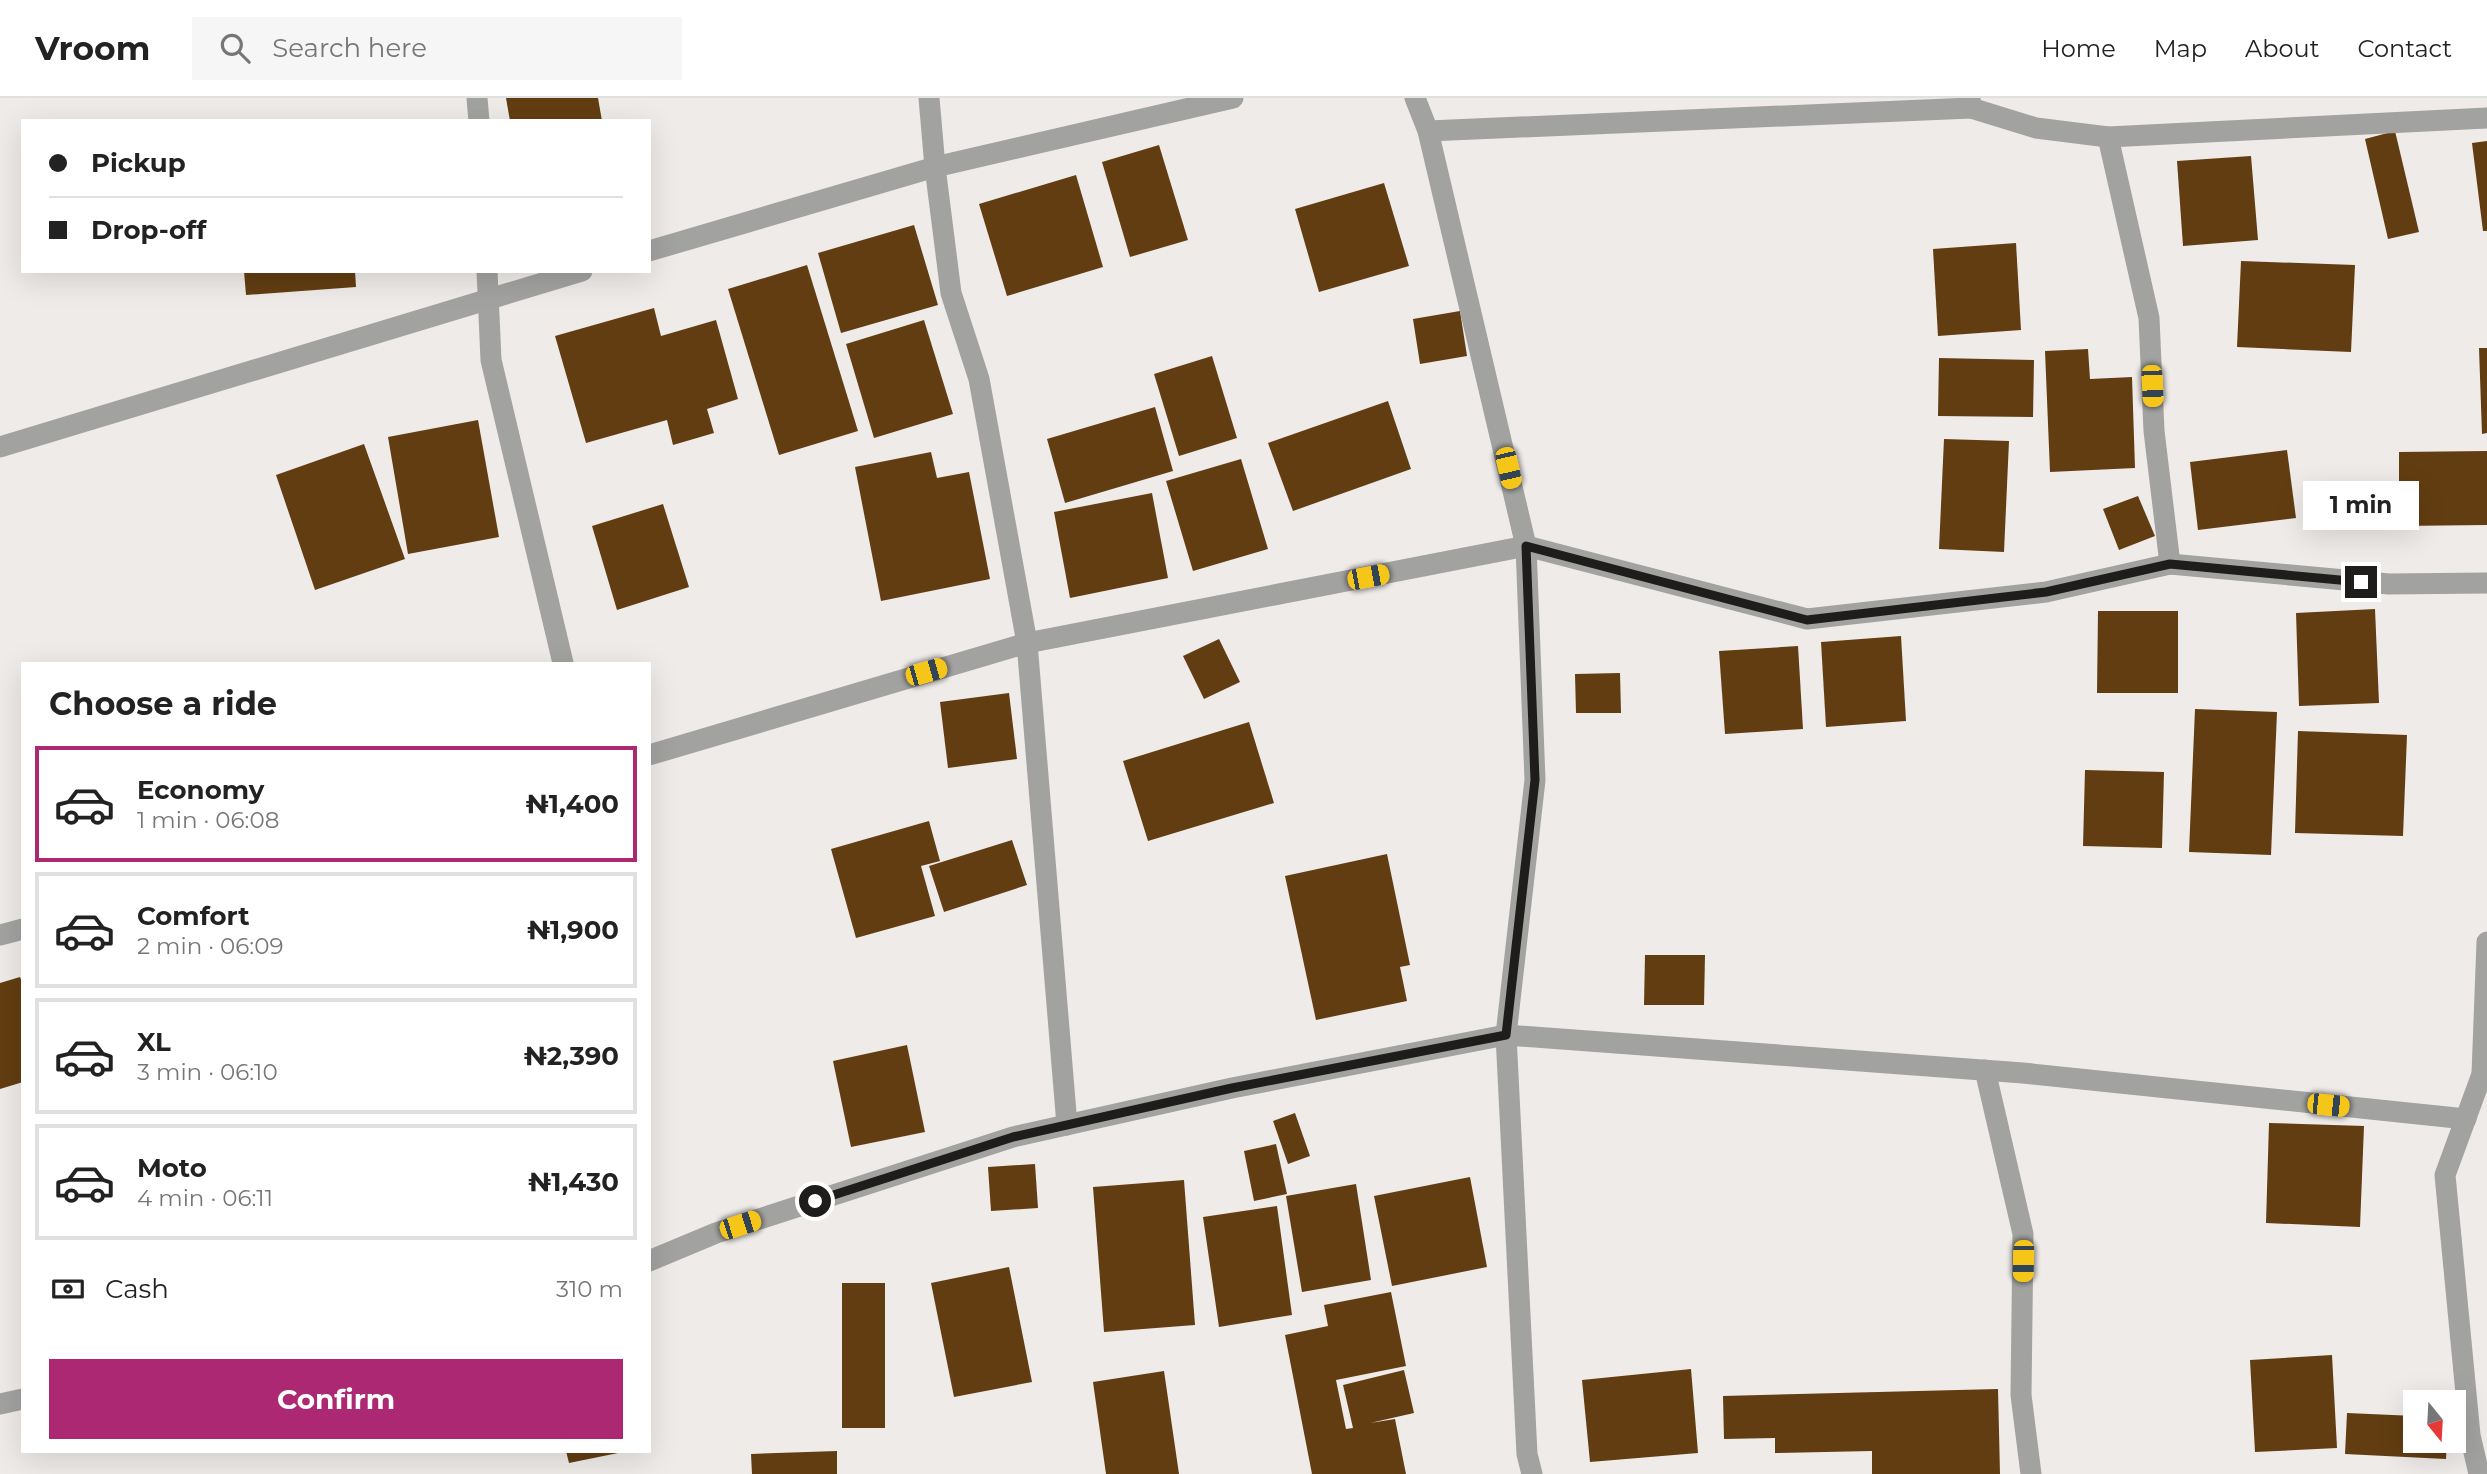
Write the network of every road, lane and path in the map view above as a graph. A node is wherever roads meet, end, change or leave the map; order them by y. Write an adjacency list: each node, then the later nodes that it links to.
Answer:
1 (478, 98): 7 (street)
2 (929, 98): 10 (street)
3 (1233, 98): 10 (street)
4 (1415, 98): 8 (street)
5 (1970, 103): 8 (street); 9 (street)
6 (2487, 118): 9 (street)
7 (479, 119)
8 (1428, 131): 16 (street)
9 (2108, 137): 17 (street)
10 (934, 167): 11 (street); 19 (street)
11 (651, 250)
12 (487, 273): 14 (street)
13 (575, 273): 14 (street)
14 (489, 299): 15 (street); 20 (street)
15 (0, 447)
16 (1526, 546): 17 (street); 19 (street); 25 (street)
17 (2170, 564): 18 (street)
18 (2487, 583)
19 (1027, 643): 21 (street); 29 (street)
20 (563, 662)
21 (651, 754)
22 (21, 930): 23 (street)
23 (0, 935)
24 (2487, 942): 27 (street)
25 (1506, 1035): 26 (street); 29 (street); 33 (street)
26 (1985, 1070): 28 (street); 34 (street)
27 (2485, 1074): 28 (street)
28 (2466, 1119): 35 (street)
29 (1067, 1125): 30 (street)
30 (651, 1260)
31 (21, 1399): 32 (street)
32 (0, 1404)
33 (1532, 1474)
34 (2031, 1474)
35 (2479, 1474)

